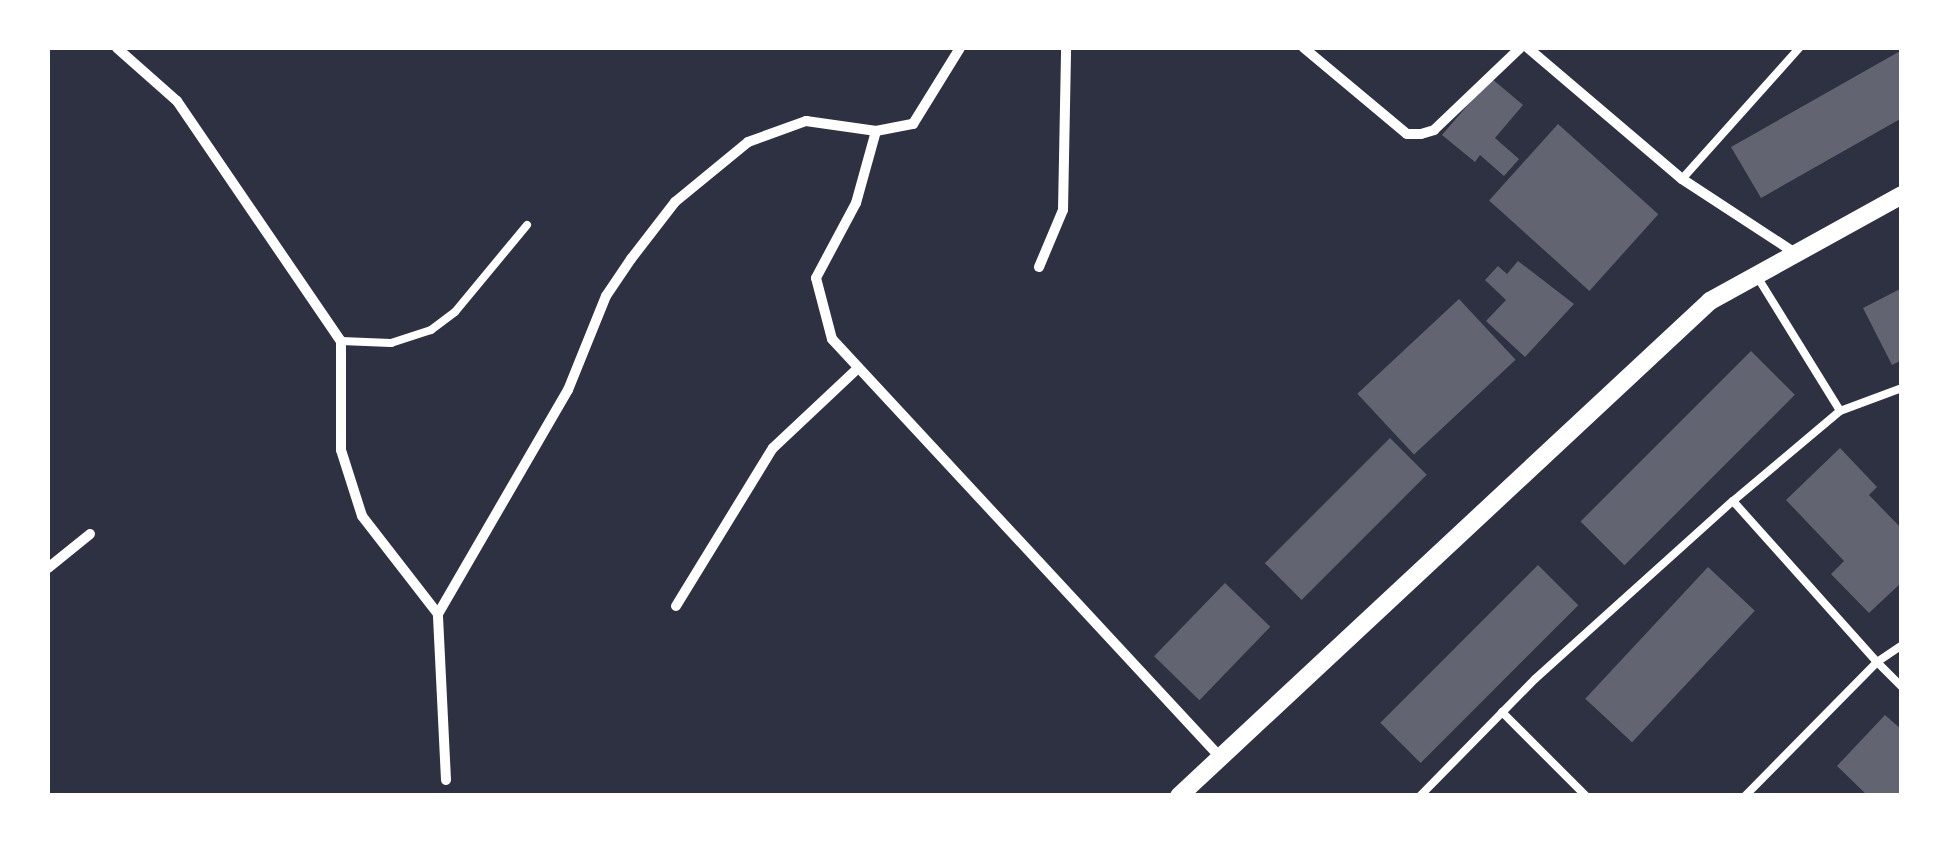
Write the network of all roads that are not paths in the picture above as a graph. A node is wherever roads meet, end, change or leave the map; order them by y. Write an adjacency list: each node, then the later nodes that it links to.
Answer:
1 (118, 48): 14 (street)
2 (960, 48): 7 (street)
3 (1066, 48): 12 (street)
4 (1304, 48): 5 (street)
5 (1524, 48): 8 (street)
6 (1799, 48): 8 (lane)
7 (876, 131): 15 (street); 22 (street)
8 (1682, 178): 11 (street)
9 (1902, 195): 11 (street)
10 (527, 225): 14 (lane)
11 (1796, 252): 13 (street)
12 (1038, 268)
13 (1756, 274): 17 (lane); 27 (street)
14 (341, 341): 22 (street)
15 (856, 370): 21 (street); 27 (street)
16 (1902, 388): 17 (lane)
17 (1840, 411): 18 (lane)
18 (1733, 501): 24 (lane); 26 (lane)
19 (90, 534): 20 (street)
20 (48, 568)
21 (676, 606)
22 (438, 614): 28 (street)
23 (1902, 645): 24 (lane)
24 (1877, 662): 25 (lane); 32 (lane)
25 (1902, 686)
26 (1502, 712): 30 (lane); 31 (lane)
27 (1220, 757): 29 (street)
28 (446, 780)
29 (1179, 796)
30 (1420, 796)
31 (1586, 796)
32 (1745, 796)

